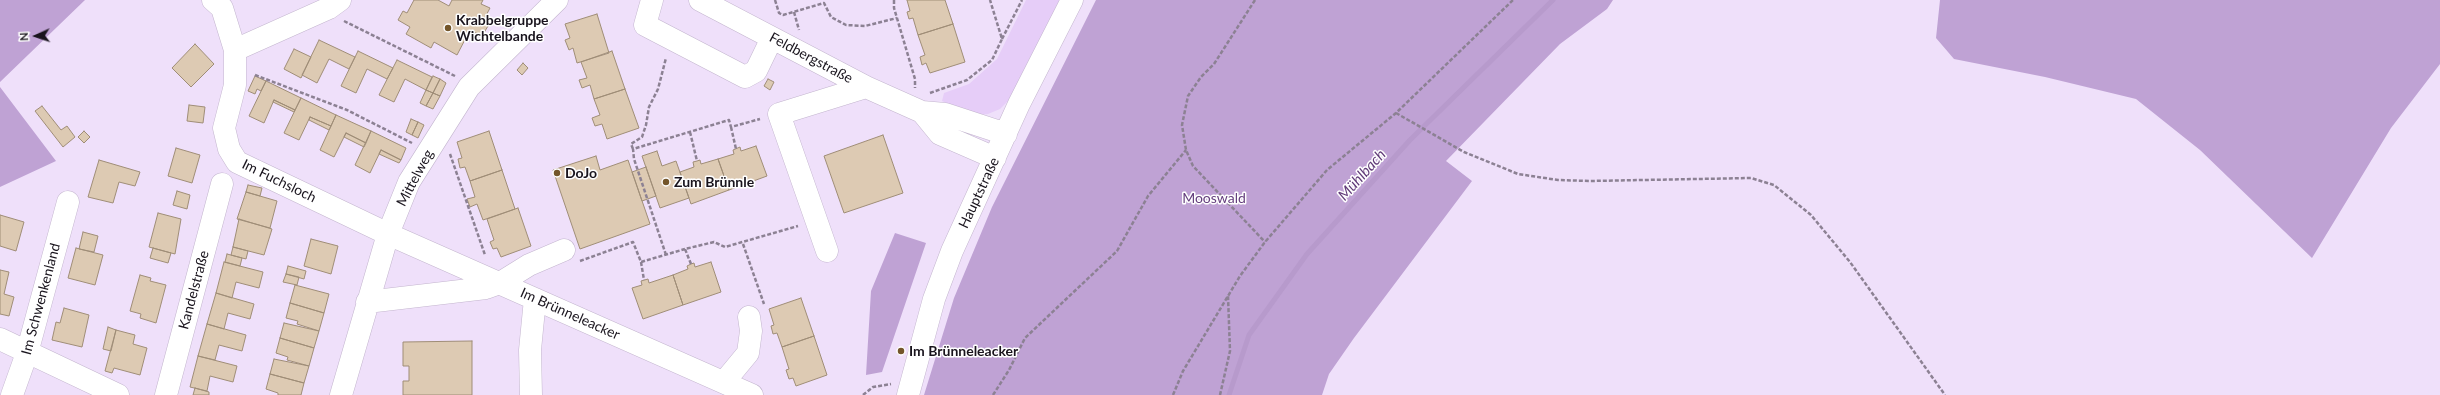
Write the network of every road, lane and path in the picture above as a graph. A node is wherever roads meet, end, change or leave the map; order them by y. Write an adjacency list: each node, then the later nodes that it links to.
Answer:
1 (213, 0): 18 (street, Im Fuchsloch)
2 (557, 0): 19 (street, Mittelweg)
3 (652, 0): 17 (street)
4 (700, 0): 13 (street, Feldbergstraße)
5 (775, 0): 14 (path)
6 (894, 0): 14 (path)
7 (990, 0): 16 (path)
8 (1022, 0): 16 (path)
9 (1072, 0): 26 (street, Hauptstraße)
10 (1255, 0): 29 (path)
11 (1513, 0): 22 (path)
12 (334, 4): 18 (street); 19 (path)
13 (735, 8): 15 (street, Feldbergstraße)
14 (897, 18): 21 (path)
15 (772, 38): 17 (street); 20 (street, Feldbergstraße)
16 (1002, 39): 21 (path)
17 (675, 42): 27 (path)
18 (235, 59): 30 (path); 37 (street, Im Fuchsloch)
19 (469, 87): 30 (street, Mittelweg)
20 (866, 87): 21 (street, Feldbergstraße); 23 (street)
21 (918, 110): 26 (street, Feldbergstraße); 32 (street, Feldbergstraße)
22 (1396, 113): 38 (path); 67 (path)
23 (779, 114): 24 (path); 36 (street)
24 (731, 127): 25 (path); 28 (path)
25 (690, 132): 27 (path); 33 (path)
26 (1006, 134): 32 (street, Hauptstraße)
27 (633, 149): 43 (path)
28 (736, 149)
29 (1186, 150): 38 (path); 64 (path)
30 (428, 152): 37 (street, Mittelweg)
31 (450, 153): 44 (path)
32 (995, 158): 56 (street, Hauptstraße)
33 (697, 161)
34 (222, 184): 59 (street, Kandelstraße)
35 (68, 202): 54 (street, Im Schwenkenland)
36 (816, 220): 39 (path); 42 (street)
37 (388, 234): 48 (street, Im Brünneleacker); 51 (street, Mittelweg)
38 (1265, 242): 49 (path)
39 (743, 244): 40 (path); 52 (path)
40 (685, 248): 43 (path); 46 (path)
41 (564, 250): 45 (path); 48 (street)
42 (827, 251)
43 (666, 255): 45 (path)
44 (487, 258)
45 (641, 262): 47 (path)
46 (691, 264)
47 (644, 280)
48 (500, 283): 50 (street, Im Brünneleacker); 51 (street)
49 (1228, 295): 65 (path); 66 (path)
50 (535, 299): 55 (street, Im Brünneleacker); 61 (street)
51 (367, 302): 60 (street, Mittelweg)
52 (757, 312): 55 (street)
53 (0, 339): 54 (street)
54 (27, 353): 57 (street, Im Schwenkenland); 58 (street)
55 (724, 382): 62 (street, Im Brünneleacker)
56 (908, 392): 63 (path)
57 (12, 395)
58 (118, 395)
59 (166, 395)
60 (341, 395)
61 (531, 395)
62 (752, 395)
63 (863, 395)
64 (993, 395)
65 (1173, 395)
66 (1220, 395)
67 (1945, 395)

